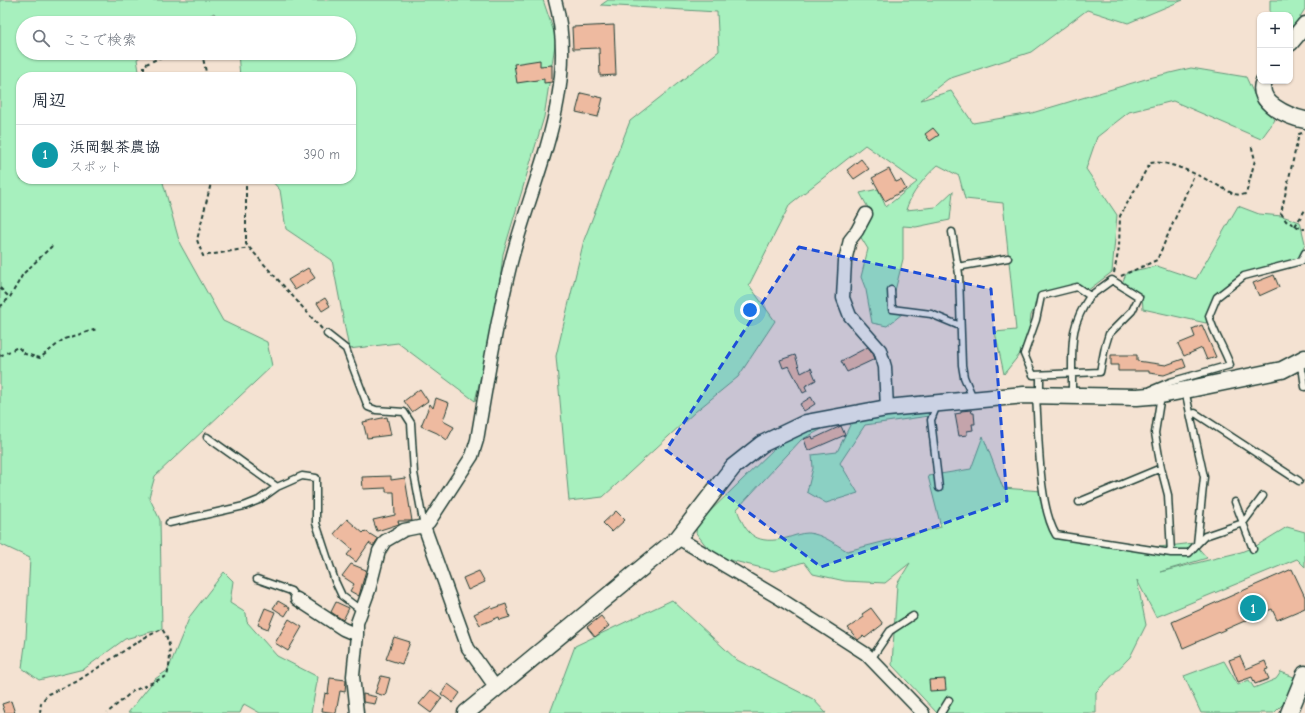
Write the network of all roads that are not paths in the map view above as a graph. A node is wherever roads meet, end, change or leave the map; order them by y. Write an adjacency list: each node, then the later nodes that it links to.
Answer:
1 (555, 0): 38 (street)
2 (1305, 25): 3 (street)
3 (1293, 39)
4 (1264, 84): 5 (street)
5 (1305, 120)
6 (866, 214): 26 (street)
7 (952, 232): 10 (lane)
8 (1305, 253): 23 (lane)
9 (1008, 258): 10 (lane)
10 (957, 267): 13 (lane)
11 (891, 290): 13 (lane)
12 (1090, 296): 16 (lane); 17 (lane); 17 (lane)
13 (960, 326): 24 (lane)
14 (326, 334): 38 (lane)
15 (1301, 360): 18 (lane); 19 (street)
16 (1040, 374): 17 (lane); 20 (lane)
17 (1072, 374): 22 (lane)
18 (1305, 387)
19 (1185, 390): 21 (street); 27 (lane)
20 (1038, 395): 22 (street); 24 (street); 42 (lane)
21 (1161, 395): 23 (street); 29 (lane)
22 (1072, 396): 23 (street)
23 (1137, 397)
24 (974, 400): 25 (street)
25 (937, 404): 26 (street); 32 (lane)
26 (887, 408): 39 (street)
27 (1191, 415): 30 (lane); 40 (lane)
28 (207, 438): 31 (lane)
29 (1161, 468): 34 (lane); 42 (lane)
30 (1299, 481)
31 (277, 487): 36 (lane); 45 (lane)
32 (940, 488)
33 (1263, 496): 37 (lane)
34 (1079, 502)
35 (1235, 502): 37 (lane)
36 (169, 523)
37 (1243, 523): 40 (lane); 41 (lane)
38 (424, 526): 45 (street); 50 (street)
39 (678, 538): 48 (street); 50 (street)
40 (1197, 544): 42 (lane)
41 (1254, 549)
42 (1171, 553)
43 (257, 579): 44 (lane)
44 (297, 599): 47 (street)
45 (362, 611): 47 (street)
46 (913, 616): 48 (lane)
47 (356, 635): 52 (street)
48 (871, 659): 54 (street)
49 (1305, 674): 56 (street)
50 (496, 688): 53 (street)
51 (949, 700): 55 (lane)
52 (357, 713)
53 (466, 713)
54 (923, 713)
55 (941, 713)
56 (1289, 713)

